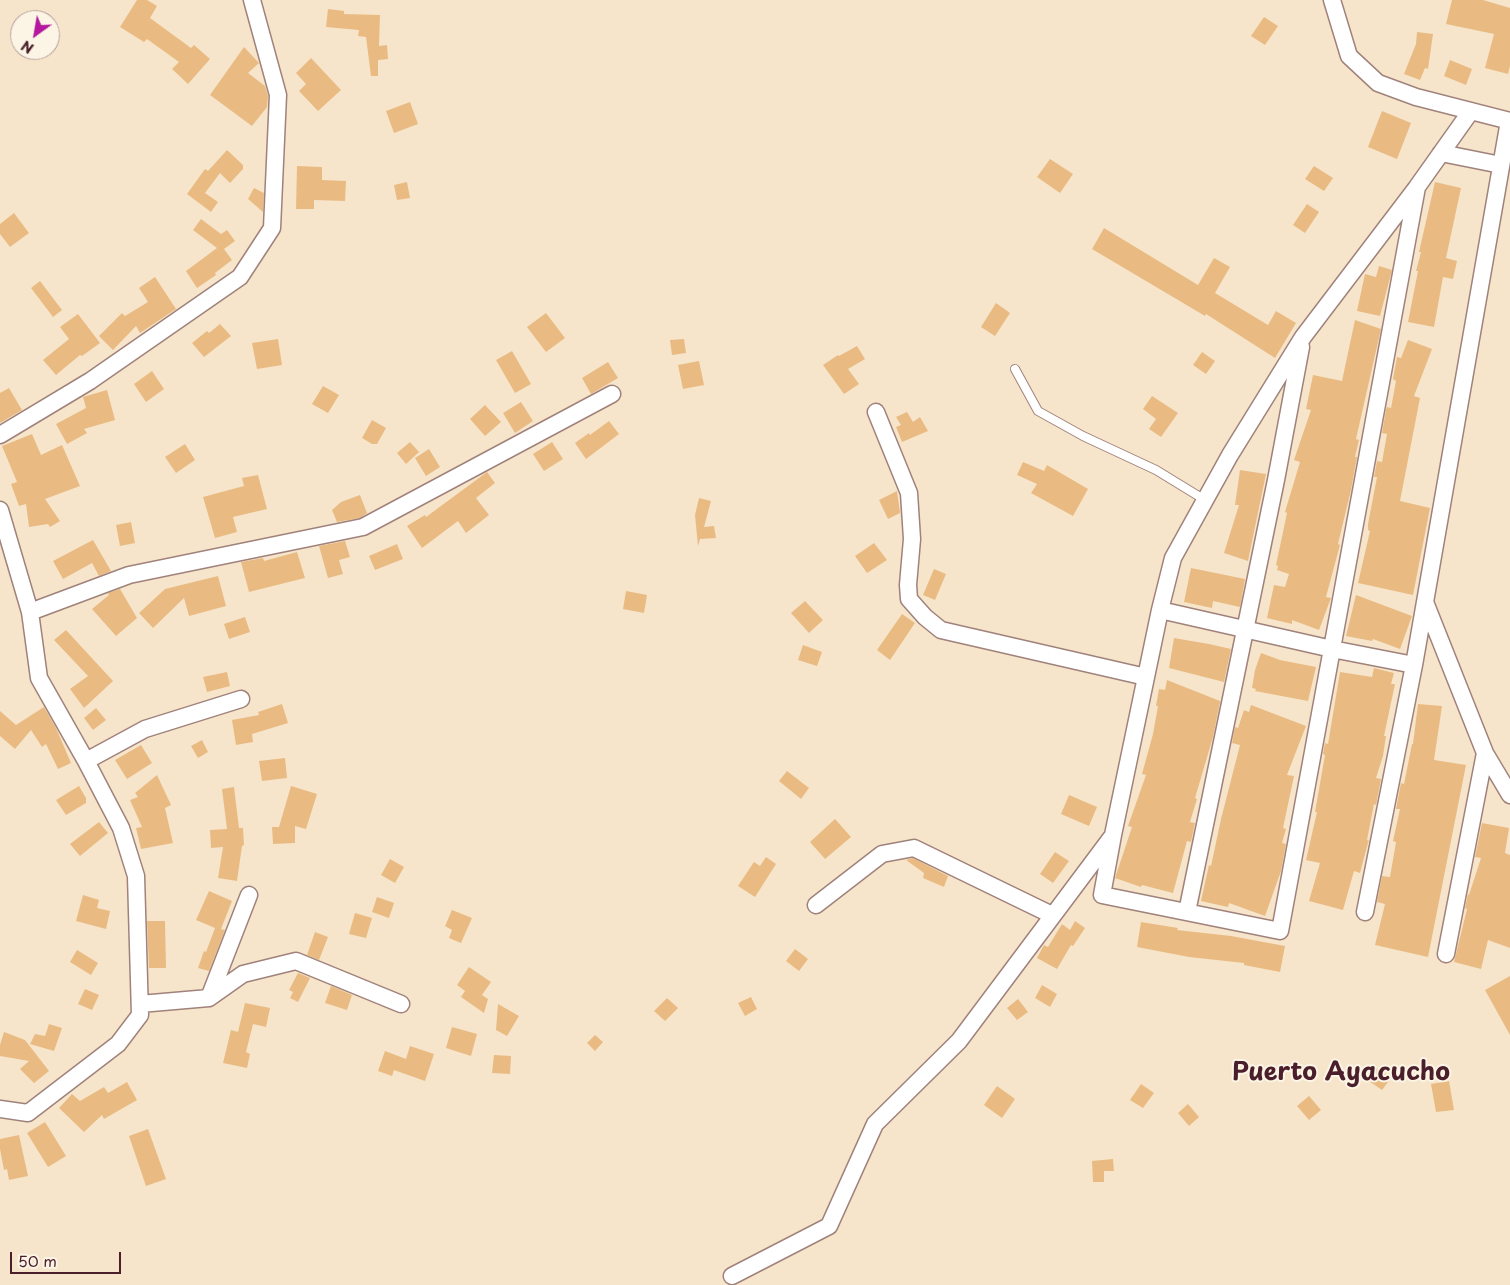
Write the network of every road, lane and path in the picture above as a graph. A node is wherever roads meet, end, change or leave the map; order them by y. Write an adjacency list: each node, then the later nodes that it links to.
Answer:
1 (252, 0): 12 (street)
2 (1332, 0): 3 (street)
3 (1471, 110): 4 (street); 5 (street)
4 (1510, 121): 6 (street)
5 (1441, 153): 6 (street); 7 (street)
6 (1502, 165): 15 (street)
7 (1417, 187): 8 (street); 19 (street)
8 (1303, 337): 13 (street); 18 (street)
9 (1014, 369): 13 (lane)
10 (612, 394): 17 (street)
11 (876, 412): 21 (street)
12 (0, 435)
13 (1205, 500): 16 (street)
14 (0, 510): 17 (street)
15 (1424, 602): 20 (street); 23 (street)
16 (1160, 610): 18 (street); 21 (street)
17 (30, 612): 24 (street)
18 (1244, 628): 19 (street); 29 (street)
19 (1332, 648): 20 (street); 29 (street)
20 (1414, 665): 30 (street)
21 (1146, 678): 26 (street)
22 (241, 699): 24 (street)
23 (1485, 753): 25 (street); 32 (street)
24 (86, 761): 34 (street)
25 (1510, 795)
26 (1113, 835): 29 (street); 31 (street)
27 (249, 895): 33 (street)
28 (816, 906): 31 (street)
29 (1187, 912)
30 (1365, 912)
31 (1052, 915): 37 (street)
32 (1446, 954)
33 (209, 998): 34 (street); 35 (street)
34 (140, 1004): 36 (street)
35 (401, 1004)
36 (0, 1109)
37 (732, 1276)

